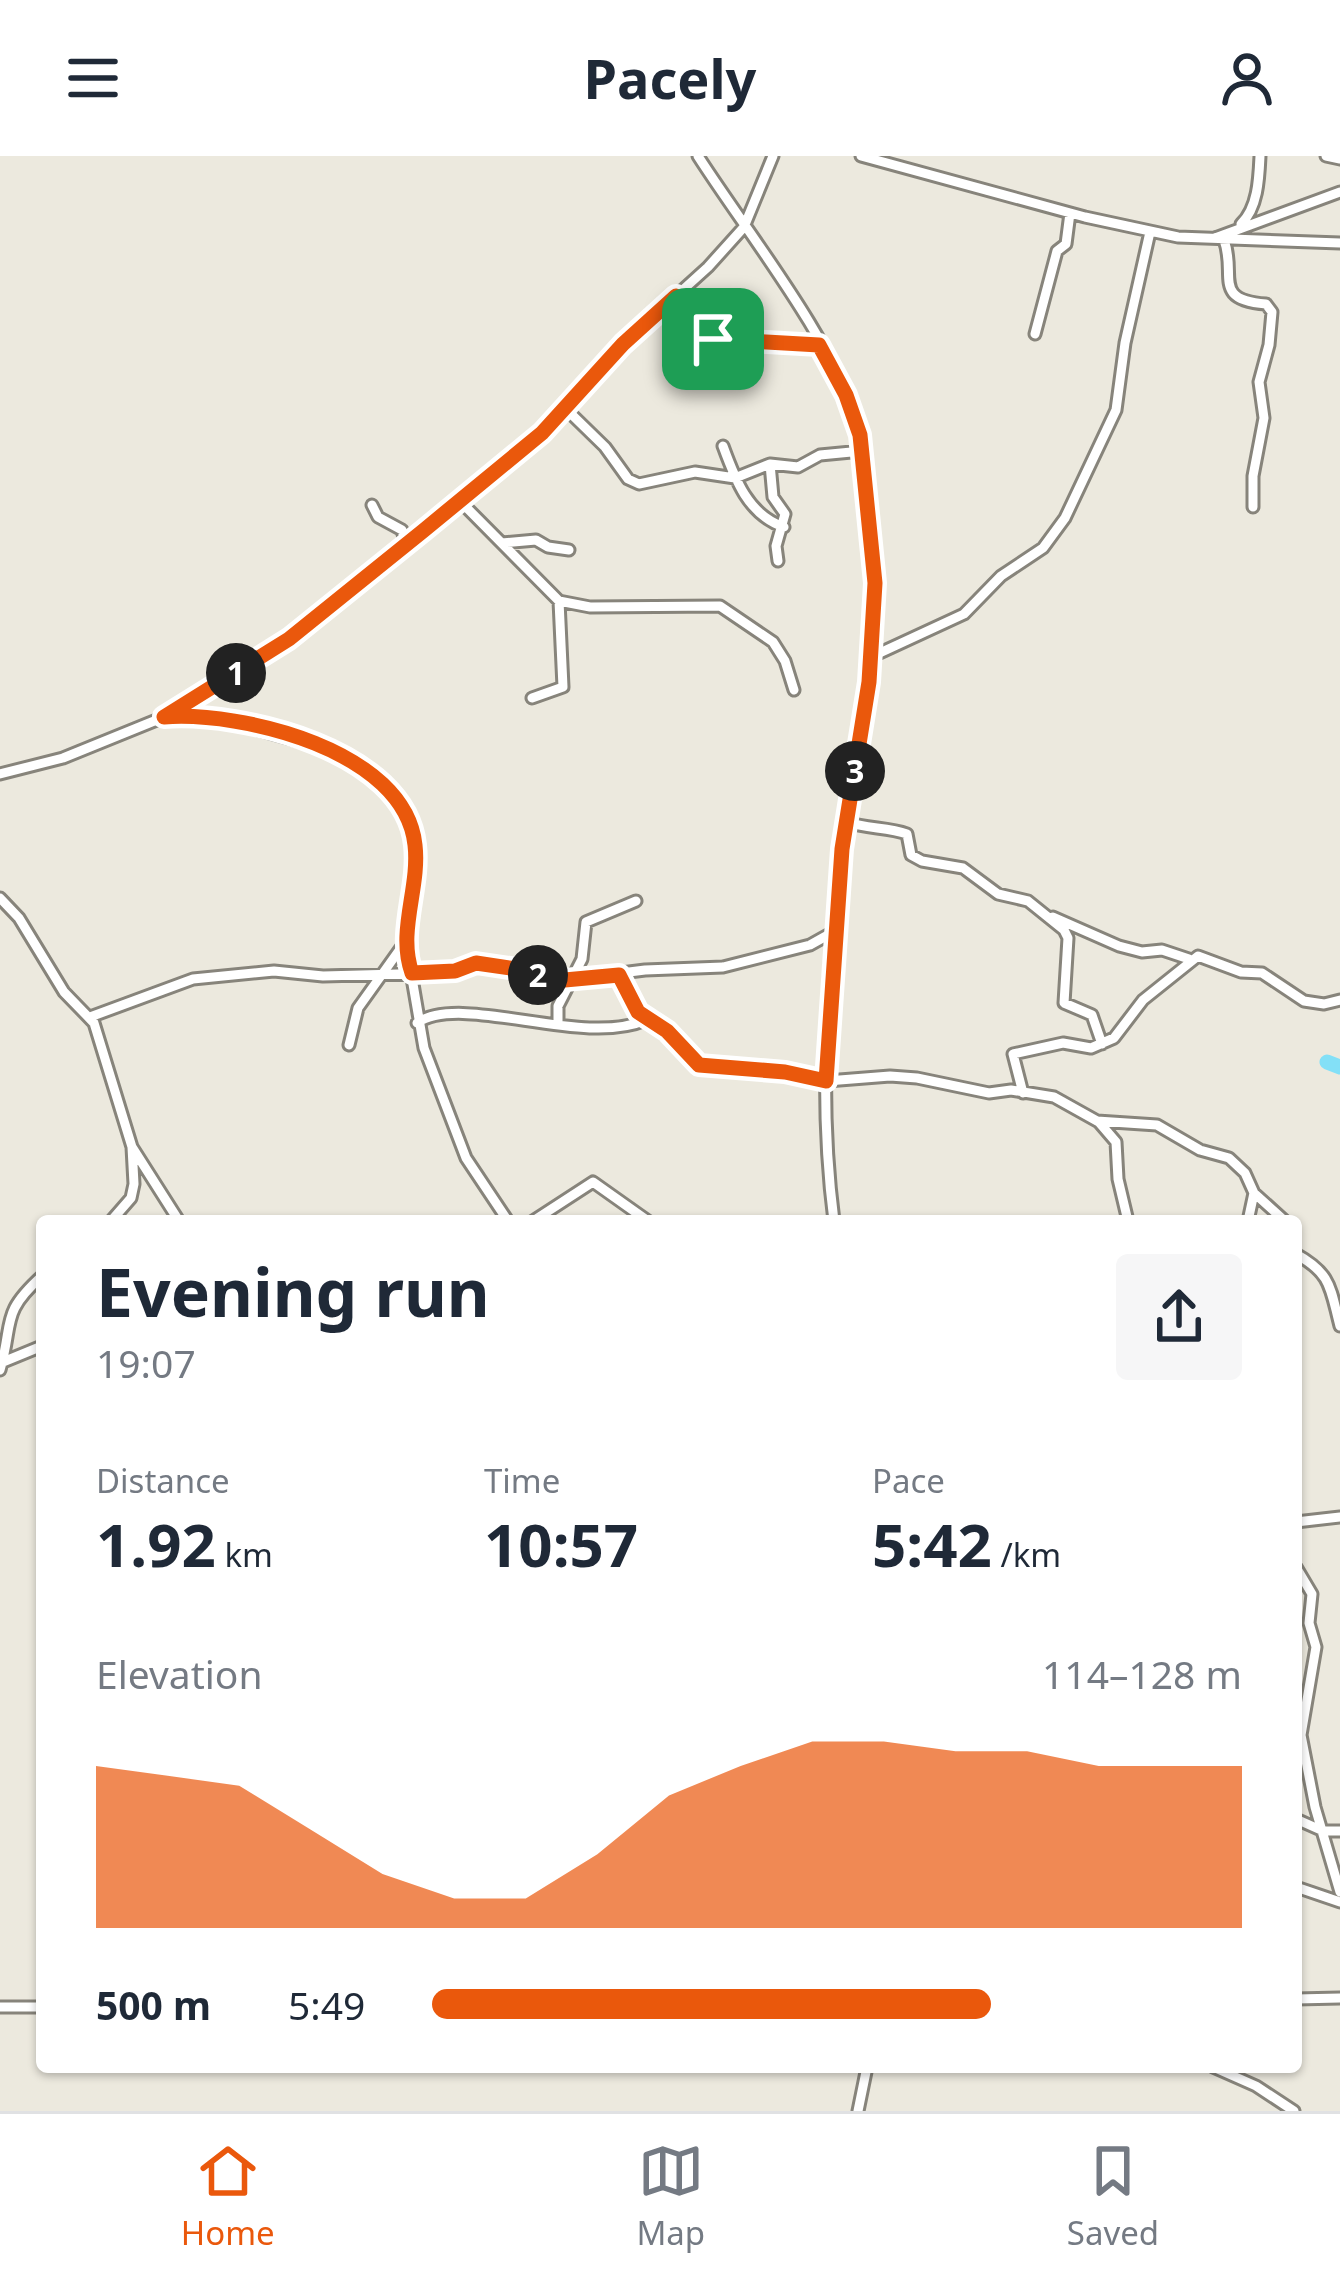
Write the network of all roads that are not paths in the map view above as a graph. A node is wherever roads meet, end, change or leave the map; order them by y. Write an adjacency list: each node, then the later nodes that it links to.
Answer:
1 (698, 156): 9 (street)
2 (772, 156): 9 (street)
3 (861, 156): 8 (street)
4 (1260, 156): 10 (street)
5 (1326, 156): 6 (street)
6 (1340, 159)
7 (1340, 192): 10 (street)
8 (1070, 213): 11 (street); 16 (street)
9 (744, 226): 15 (street); 17 (street)
10 (1234, 230): 12 (street)
11 (1150, 232): 12 (street); 32 (street)
12 (1210, 240): 13 (street)
13 (1224, 240): 14 (street); 25 (street)
14 (1340, 244)
15 (676, 296): 17 (street); 18 (street)
16 (1035, 334)
17 (819, 345): 20 (street)
18 (565, 408): 22 (street); 23 (street)
19 (723, 446): 22 (street)
20 (862, 451): 21 (street); 32 (street)
21 (770, 464): 22 (street); 26 (street)
22 (735, 478): 26 (street)
23 (459, 500): 27 (street); 28 (street)
24 (371, 505): 28 (street)
25 (1253, 507)
26 (784, 527): 30 (street)
27 (502, 542): 29 (street); 31 (street)
28 (406, 545): 35 (street)
29 (568, 550)
30 (778, 561)
31 (559, 601): 33 (street); 34 (street)
32 (872, 657): 37 (street)
33 (794, 690)
34 (532, 698)
35 (164, 717): 36 (street); 42 (street)
36 (0, 774)
37 (847, 822): 40 (street); 41 (street)
38 (0, 898): 49 (street)
39 (636, 901): 47 (street)
40 (1048, 915): 43 (street); 53 (street)
41 (835, 931): 46 (street); 55 (street)
42 (408, 938): 44 (street); 45 (street)
43 (1189, 959): 48 (street); 53 (street)
44 (412, 973): 45 (street); 47 (street); 51 (street)
45 (378, 975): 49 (street); 54 (street)
46 (619, 975): 47 (street); 50 (street)
47 (573, 977): 52 (street)
48 (1340, 1000)
49 (90, 1017): 58 (street)
50 (646, 1020): 52 (street); 55 (street)
51 (417, 1023): 52 (street); 62 (street)
52 (558, 1024)
53 (1102, 1044): 56 (street)
54 (349, 1046)
55 (826, 1081): 56 (street); 65 (street)
56 (1023, 1094): 57 (street)
57 (1096, 1120): 59 (street); 66 (street)
58 (132, 1147): 60 (street); 61 (street)
59 (1254, 1193): 67 (street); 68 (street)
60 (116, 1215)
61 (175, 1215)
62 (504, 1215)
63 (542, 1215): 64 (street)
64 (639, 1215)
65 (834, 1215)
66 (1127, 1215)
67 (1249, 1215)
68 (1278, 1215)
69 (1302, 1258): 71 (street)
70 (36, 1280): 73 (street)
71 (1340, 1326)
72 (36, 1349): 73 (street)
73 (1, 1366)
74 (1340, 1517): 75 (street)
75 (1302, 1521)
76 (1302, 1578): 77 (street)
77 (1302, 1720)
78 (1302, 1755): 80 (street)
79 (1302, 1822): 80 (street)
80 (1323, 1831): 81 (street); 83 (street)
81 (1340, 1831)
82 (1302, 1888): 83 (street)
83 (1340, 1897)
84 (1340, 1998): 85 (street)
85 (1302, 1999)
86 (1, 2004): 87 (street)
87 (36, 2007)
88 (866, 2073): 90 (street)
89 (1227, 2073): 91 (street)
90 (858, 2111)
91 (1294, 2111)

